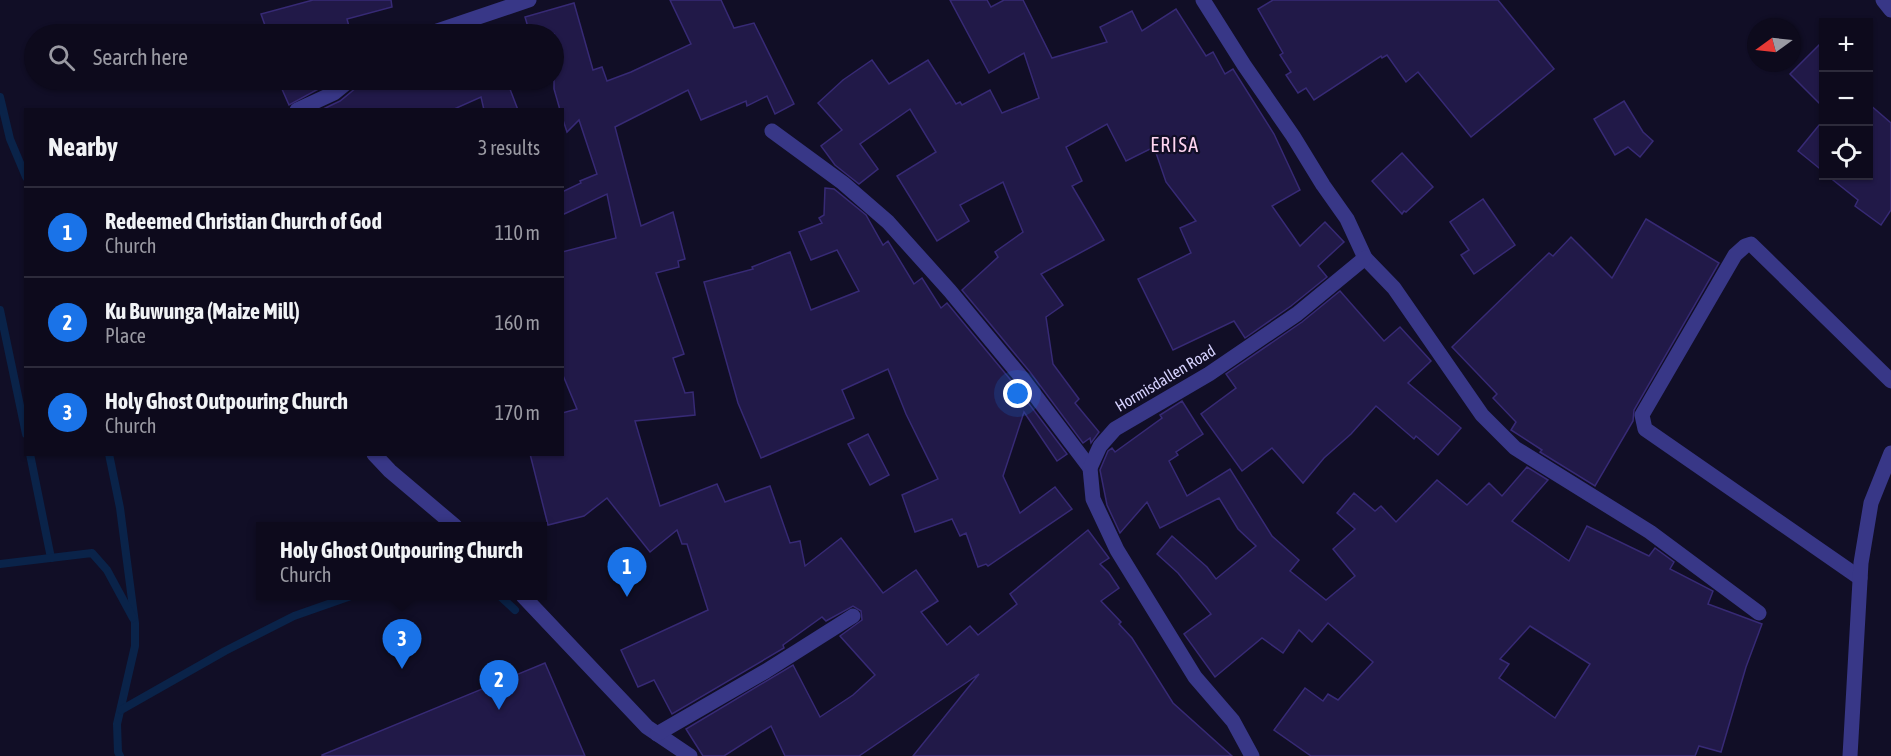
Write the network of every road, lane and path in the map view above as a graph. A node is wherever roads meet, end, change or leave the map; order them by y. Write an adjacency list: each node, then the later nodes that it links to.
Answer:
1 (529, 0): 5 (street)
2 (1203, 0): 9 (street)
3 (1883, 0): 4 (street)
4 (1891, 10)
5 (458, 24)
6 (338, 90): 7 (street)
7 (301, 108)
8 (772, 131): 13 (street)
9 (1365, 258): 13 (street, Hormisdallen Road); 17 (street)
10 (1891, 381): 15 (street)
11 (1891, 453): 15 (street)
12 (376, 456): 14 (street)
13 (1090, 468): 21 (street)
14 (449, 522)
15 (1860, 578): 22 (street)
16 (527, 600): 19 (street)
17 (1759, 613)
18 (852, 615): 19 (street)
19 (657, 734): 20 (street)
20 (690, 756)
21 (1252, 756)
22 (1850, 756)

